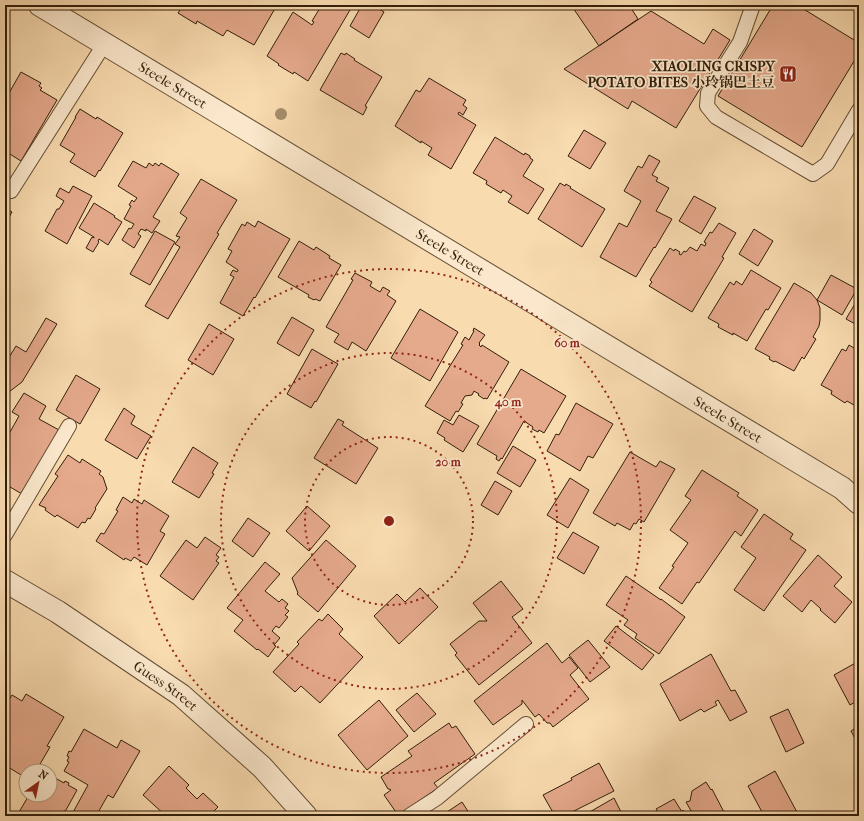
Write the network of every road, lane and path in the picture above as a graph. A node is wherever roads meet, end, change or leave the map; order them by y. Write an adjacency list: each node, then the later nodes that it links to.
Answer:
1 (40, 5): 3 (street, Steele Street)
2 (753, 5): 4 (lane)
3 (105, 44): 5 (lane); 7 (street, Steele Street)
4 (859, 110)
5 (11, 191)
6 (69, 426): 8 (lane)
7 (859, 503)
8 (5, 535)
9 (5, 581): 11 (street, Guess Street)
10 (526, 724): 12 (lane)
11 (306, 816)
12 (409, 816)

